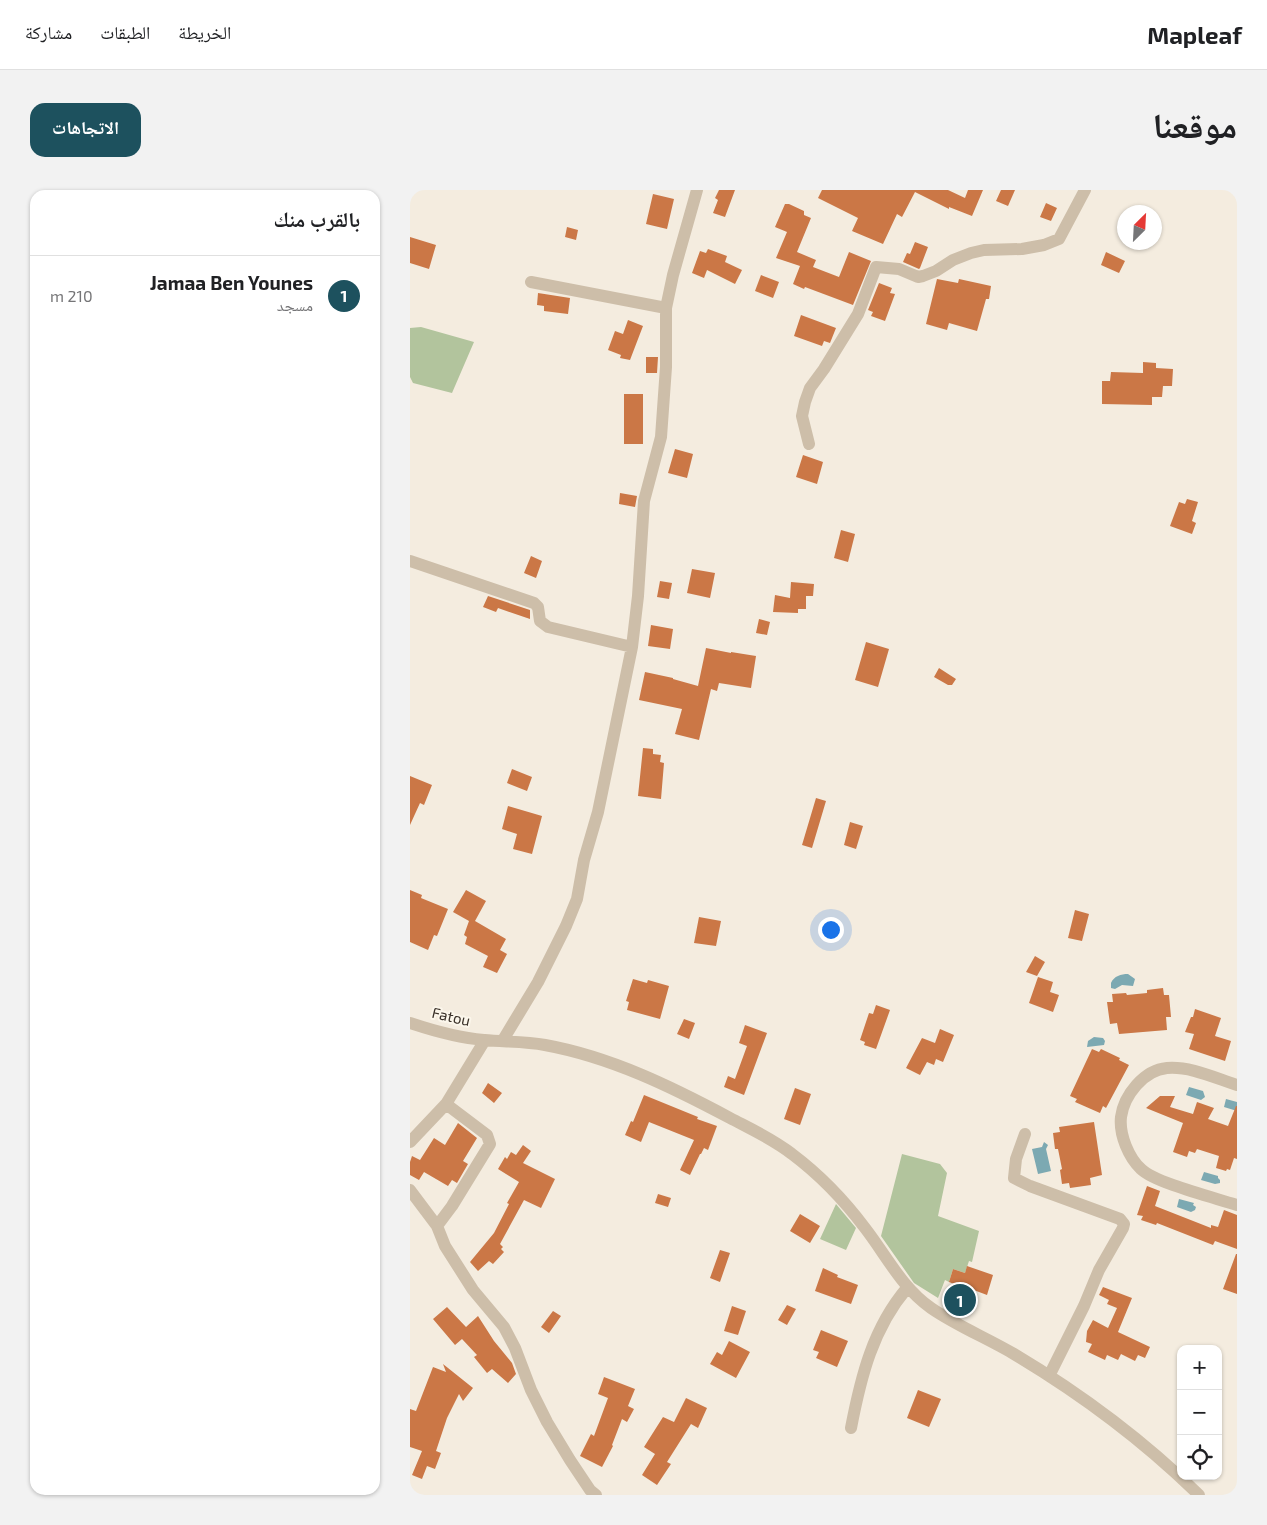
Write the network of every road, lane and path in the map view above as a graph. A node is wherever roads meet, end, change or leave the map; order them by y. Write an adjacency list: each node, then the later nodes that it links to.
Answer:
1 (697, 190): 4 (street)
2 (1085, 190): 5 (street)
3 (530, 282): 4 (street)
4 (666, 308): 7 (street)
5 (809, 444)
6 (410, 561): 7 (street)
7 (632, 646): 10 (street)
8 (410, 1023): 9 (street, Fatou)
9 (485, 1040): 10 (street, Fatou); 12 (street)
10 (503, 1040): 18 (street, Fatou)
11 (1237, 1085): 16 (street)
12 (446, 1104): 14 (street); 17 (street)
13 (1025, 1134): 19 (street)
14 (410, 1142)
15 (410, 1190): 17 (street)
16 (1237, 1205)
17 (437, 1226): 21 (street)
18 (907, 1288): 19 (street, Fatou); 20 (street)
19 (1049, 1376): 22 (street, Fatou)
20 (851, 1428)
21 (591, 1493)
22 (1199, 1495)

